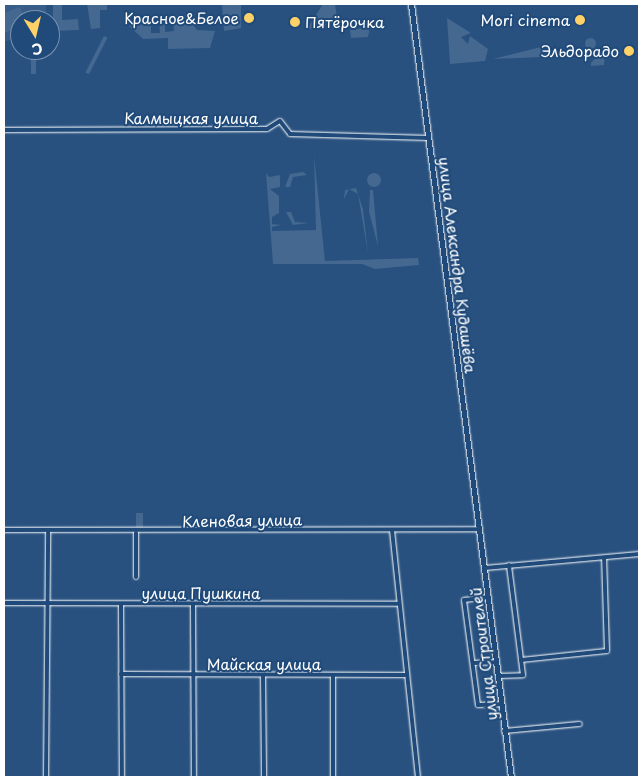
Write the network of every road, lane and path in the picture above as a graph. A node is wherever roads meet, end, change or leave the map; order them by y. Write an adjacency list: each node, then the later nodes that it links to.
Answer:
1 (411, 4): 3 (main road, улица Александра Кудашёва)
2 (4, 130): 3 (street, Калмыцкая улица)
3 (429, 138): 4 (main road, улица Александра Кудашёва)
4 (480, 529): 6 (street, Кленовая улица); 12 (main road, улица Строителей)
5 (4, 530): 7 (street, Кленовая улица)
6 (392, 530): 8 (street, Кленовая улица); 18 (street)
7 (48, 531): 8 (street, Кленовая улица); 16 (street)
8 (136, 533): 13 (street)
9 (639, 554): 10 (street)
10 (604, 558): 11 (street); 20 (street)
11 (509, 565): 12 (street); 20 (street)
12 (485, 568): 14 (main road, улица Строителей)
13 (136, 576)
14 (489, 598): 21 (main road, улица Строителей); 22 (street)
15 (4, 603): 16 (street, улица Пушкина)
16 (47, 604): 19 (street, улица Пушкина); 32 (street)
17 (192, 604): 18 (street, улица Пушкина); 19 (street, улица Пушкина); 26 (street)
18 (398, 604): 25 (street)
19 (121, 605): 23 (street)
20 (521, 660): 28 (street)
21 (496, 662): 22 (street); 28 (main road, улица Строителей)
22 (473, 663): 29 (street)
23 (121, 674): 26 (street, Майская улица); 33 (street)
24 (333, 675): 25 (street, Майская улица); 27 (street, Майская улица); 36 (street)
25 (406, 675): 37 (street)
26 (192, 676): 27 (street, Майская улица); 34 (street)
27 (263, 676): 35 (street)
28 (498, 676): 29 (main road, улица Строителей)
29 (502, 704): 31 (main road, улица Строителей)
30 (580, 724): 31 (street)
31 (504, 731): 38 (main road, улица Строителей)
32 (46, 777)
33 (122, 777)
34 (194, 777)
35 (264, 777)
36 (333, 777)
37 (418, 777)
38 (511, 777)

